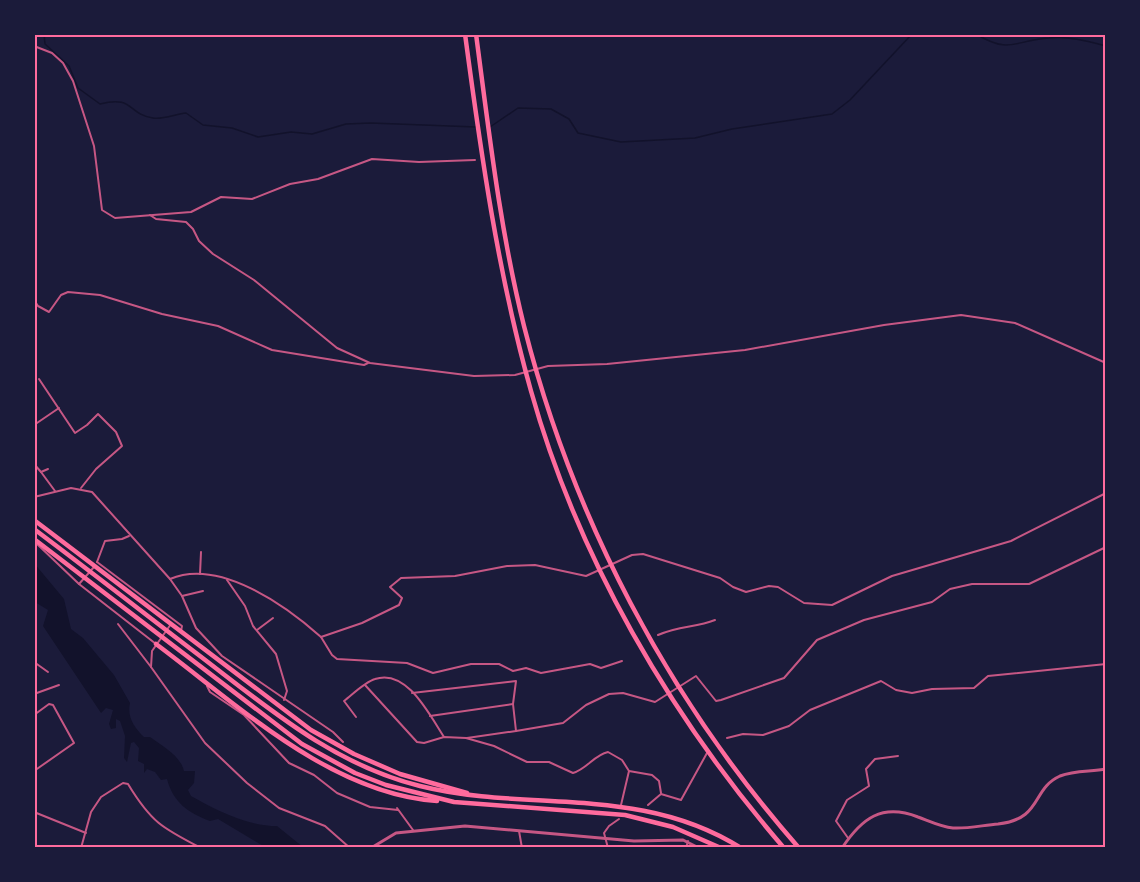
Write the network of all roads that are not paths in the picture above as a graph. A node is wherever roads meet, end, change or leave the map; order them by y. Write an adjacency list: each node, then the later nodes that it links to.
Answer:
1 (465, 34): 91 (highway)
2 (476, 34): 80 (highway)
3 (34, 46): 5 (street)
4 (475, 160): 5 (street)
5 (150, 215): 7 (street)
6 (34, 300): 7 (street)
7 (370, 363): 8 (street)
8 (1106, 363)
9 (39, 379): 10 (street)
10 (59, 408): 11 (street); 15 (street)
11 (34, 425)
12 (34, 464): 14 (street)
13 (48, 469): 14 (street)
14 (41, 472): 16 (street)
15 (81, 488): 16 (street); 21 (street)
16 (55, 491): 18 (street)
17 (1106, 493): 39 (street)
18 (34, 497)
19 (34, 520): 25 (highway)
20 (34, 529): 68 (highway)
21 (129, 536): 25 (street); 27 (street)
22 (34, 540): 29 (street); 69 (highway)
23 (1106, 546): 57 (street)
24 (201, 552): 26 (street)
25 (96, 564): 29 (street); 35 (highway); 37 (street)
26 (200, 574): 27 (street); 28 (street)
27 (170, 579): 31 (street)
28 (227, 580): 36 (street); 39 (street)
29 (79, 584): 40 (street)
30 (203, 591): 31 (street)
31 (182, 596): 41 (street)
32 (273, 618): 36 (street)
33 (715, 620): 38 (street)
34 (118, 624): 45 (street)
35 (171, 624): 37 (highway); 40 (street)
36 (257, 630): 52 (street)
37 (181, 631): 41 (highway)
38 (658, 635)
39 (321, 637): 42 (street)
40 (156, 644): 45 (street); 47 (highway)
41 (220, 658): 52 (street); 68 (highway)
42 (622, 661)
43 (34, 662): 46 (street)
44 (1106, 664): 60 (street)
45 (151, 667): 83 (street)
46 (48, 672)
47 (205, 680): 69 (highway); 74 (street)
48 (59, 685): 51 (street)
49 (366, 686): 50 (street); 56 (street); 58 (street)
50 (412, 693): 53 (street); 55 (street)
51 (34, 694)
52 (284, 700): 61 (street)
53 (513, 704): 55 (street); 57 (street)
54 (34, 715): 64 (street)
55 (430, 716): 58 (street)
56 (356, 717)
57 (516, 731): 59 (street)
58 (444, 737): 59 (street)
59 (466, 738): 66 (street)
60 (727, 738)
61 (343, 742)
62 (707, 753): 67 (street)
63 (898, 756): 77 (street)
64 (35, 769)
65 (1106, 769): 77 (street)
66 (629, 771): 67 (street); 70 (street)
67 (661, 794): 71 (street)
68 (473, 796): 70 (highway)
69 (454, 802): 89 (highway)
70 (621, 805): 90 (highway)
71 (648, 806)
72 (34, 812): 76 (street)
73 (619, 819): 78 (street)
74 (413, 830): 75 (street); 84 (street)
75 (519, 831): 78 (street); 85 (street)
76 (86, 833): 81 (street); 82 (street)
77 (848, 838): 92 (street)
78 (606, 839): 79 (street); 86 (street)
79 (688, 842): 87 (street); 88 (street)
80 (798, 845)
81 (81, 848)
82 (201, 848)
83 (350, 848)
84 (371, 848)
85 (522, 848)
86 (608, 848)
87 (686, 848)
88 (699, 848)
89 (721, 848)
90 (741, 848)
91 (784, 848)
92 (842, 848)

